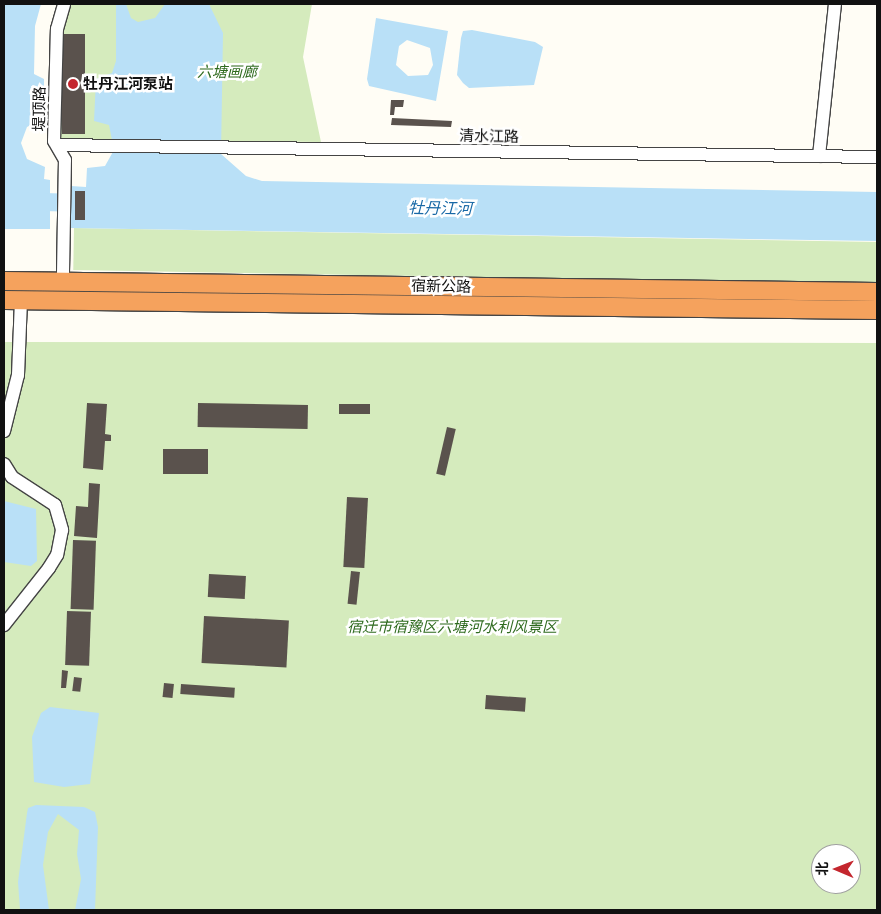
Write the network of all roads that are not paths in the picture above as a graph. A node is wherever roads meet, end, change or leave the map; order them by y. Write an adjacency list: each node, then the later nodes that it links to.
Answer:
1 (64, 4): 3 (street, 堤顶路)
2 (834, 4): 4 (street)
3 (57, 145): 4 (street, 清水江路); 6 (street, 堤顶路)
4 (819, 156): 5 (street, 清水江路)
5 (877, 157)
6 (63, 273)
7 (4, 281): 8 (highway, 宿新公路)
8 (877, 292)
9 (12, 300): 10 (highway, 宿新公路); 11 (street)
10 (877, 310)
11 (4, 431)
12 (4, 464): 13 (street)
13 (4, 625)

